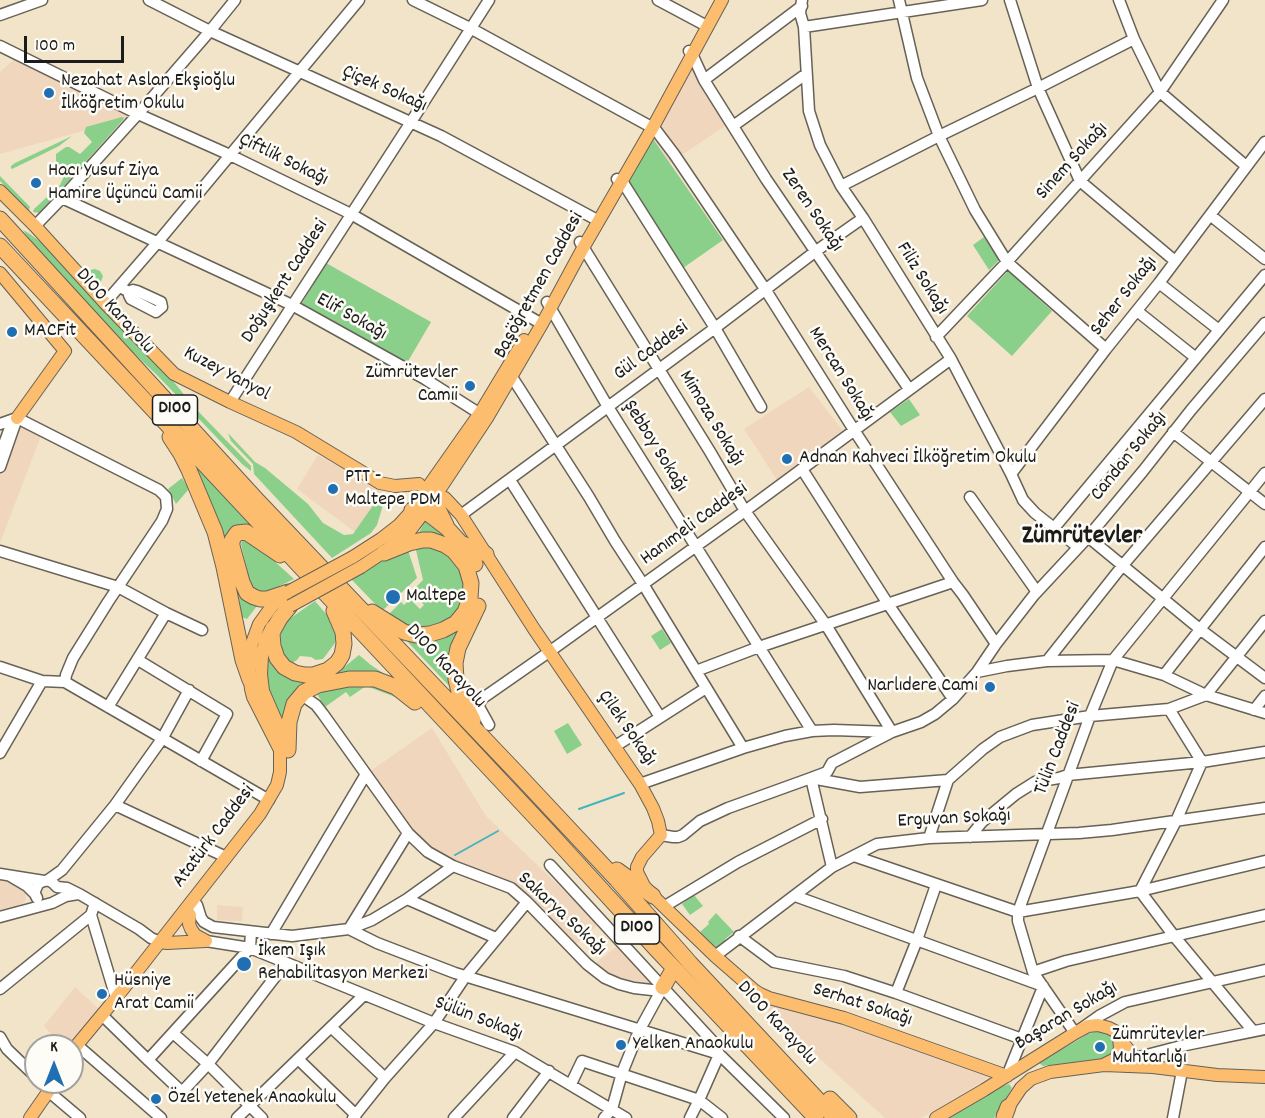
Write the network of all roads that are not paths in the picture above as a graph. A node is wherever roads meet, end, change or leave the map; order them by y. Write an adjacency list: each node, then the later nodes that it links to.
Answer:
1 (42, 0): 17 (street)
2 (149, 0): 21 (street, Çiçek Sokağı)
3 (235, 0): 21 (street)
4 (359, 0): 25 (street)
5 (413, 0): 20 (street)
6 (489, 0): 20 (street, Doğuşkent Caddesi)
7 (658, 0): 18 (street)
8 (717, 0): 18 (main road, Başöğretmen Caddesi)
9 (722, 0): 24 (main road, Başöğretmen Caddesi)
10 (899, 0): 16 (street)
11 (982, 0): 16 (street)
12 (1010, 0): 28 (street)
13 (1119, 0): 22 (street)
14 (1223, 0): 29 (street, Sinem Sokağı)
15 (802, 3): 19 (street, Filiz Sokağı); 27 (street)
16 (901, 13): 19 (street); 34 (street)
17 (0, 15)
18 (703, 24): 24 (main road, Başöğretmen Caddesi)
19 (804, 27): 26 (street, Filiz Sokağı)
20 (470, 28): 31 (street, Doğuşkent Caddesi); 32 (street)
21 (210, 31): 25 (street, Çiçek Sokağı); 30 (street)
22 (1134, 39): 28 (street); 29 (street)
23 (0, 46): 30 (street, Çiftlik Sokağı)
24 (690, 53): 27 (street, Zeren Sokağı); 32 (main road, Başöğretmen Caddesi)
25 (300, 72): 31 (street, Çiçek Sokağı); 36 (street)
26 (806, 74): 33 (street); 40 (street, Filiz Sokağı)
27 (704, 80): 33 (street, Zeren Sokağı)
28 (1038, 88): 34 (street); 39 (street)
29 (1160, 92): 37 (street); 39 (street, Sinem Sokağı)
30 (138, 114): 36 (street, Çiftlik Sokağı); 42 (street)
31 (411, 122): 43 (street, Doğuşkent Caddesi); 47 (street, Çiçek Sokağı)
32 (650, 126): 38 (main road, Başöğretmen Caddesi); 59 (street, Mercan Sokağı)
33 (733, 126): 52 (street, Zeren Sokağı)
34 (939, 136): 40 (street); 55 (street)
35 (1265, 142): 37 (street, Seher Sokağı)
36 (230, 155): 43 (street, Çiftlik Sokağı); 49 (street)
37 (1246, 166): 44 (street, Seher Sokağı)
38 (620, 180): 47 (main road, Başöğretmen Caddesi); 66 (street)
39 (1080, 181): 54 (street); 55 (street, Sinem Sokağı)
40 (841, 186): 45 (street, Filiz Sokağı)
41 (0, 191): 48 (main road, Kuzey Yanyol)
42 (62, 198): 48 (street); 49 (street, Elif Sokağı)
43 (351, 214): 62 (street, Doğuşkent Caddesi); 64 (street, Çiftlik Sokağı)
44 (1210, 215): 53 (street); 54 (street, Seher Sokağı)
45 (863, 218): 52 (street, Gül Caddesi); 68 (street, Filiz Sokağı)
46 (0, 219): 119 (highway, D100 Karayolu / D100)
47 (597, 219): 50 (main road, Başöğretmen Caddesi)
48 (35, 226): 61 (main road, Kuzey Yanyol)
49 (157, 243): 61 (street); 62 (street, Elif Sokağı)
50 (581, 245): 60 (main road, Başöğretmen Caddesi); 72 (street, Mimoza Sokağı)
51 (0, 247): 77 (highway, D100 Karayolu / D100)
52 (816, 251): 59 (street, Gül Caddesi); 74 (street, Zeren Sokağı)
53 (1265, 259)
54 (1175, 261): 58 (street, Seher Sokağı)
55 (1007, 262): 68 (street, Sinem Sokağı); 69 (street)
56 (1, 275): 81 (main road)
57 (1265, 275): 67 (street)
58 (1159, 283): 63 (street, Seher Sokağı); 67 (street)
59 (765, 289): 66 (street, Gül Caddesi); 83 (street, Mercan Sokağı)
60 (550, 302): 64 (main road, Başöğretmen Caddesi); 78 (street, Şebboy Sokağı)
61 (105, 303): 76 (main road, Kuzey Yanyol)
62 (292, 305): 76 (street, Doğuşkent Caddesi); 80 (street, Elif Sokağı)
63 (1137, 311): 69 (street, Seher Sokağı); 70 (street)
64 (539, 322): 73 (main road, Başöğretmen Caddesi); 80 (main road, Başöğretmen Caddesi)
65 (1265, 323): 84 (street, Candan Sokağı)
66 (715, 328): 72 (street, Gül Caddesi); 79 (street)
67 (1219, 330): 70 (street)
68 (936, 337): 71 (street, Filiz Sokağı)
69 (1106, 350): 91 (street, Seher Sokağı)
70 (1196, 358): 100 (street)
71 (951, 359): 74 (street, Hanımeli Caddesi); 91 (street, Filiz Sokağı)
72 (659, 369): 78 (street, Gül Caddesi); 98 (street, Mimoza Sokağı)
73 (512, 377): 80 (main road, Başöğretmen Caddesi); 85 (street)
74 (909, 389): 83 (street, Hanımeli Caddesi)
75 (1265, 399): 87 (street)
76 (230, 402): 93 (main road, Kuzey Yanyol)
77 (151, 407): 111 (highway, D100 Karayolu / D100); 140 (highway)
78 (608, 407): 85 (street, Gül Caddesi); 103 (street, Şebboy Sokağı)
79 (761, 407)
80 (483, 415): 97 (main road, Başöğretmen Caddesi); 97 (main road, Başöğretmen Caddesi)
81 (17, 418): 82 (street); 86 (street); 88 (street); 114 (street)
82 (0, 424)
83 (854, 430): 89 (street, Hanımeli Caddesi); 112 (street, Mercan Sokağı)
84 (1173, 432): 87 (street); 101 (street, Candan Sokağı)
85 (556, 445): 92 (street, Gül Caddesi); 113 (street)
86 (0, 455)
87 (1213, 462): 94 (street); 110 (street)
88 (0, 467)
89 (802, 469): 98 (street, Hanımeli Caddesi); 120 (street)
90 (1265, 473): 94 (street, Tülin Caddesi)
91 (1011, 474): 100 (street, Filiz Sokağı)
92 (510, 480): 99 (street, Gül Caddesi); 122 (street)
93 (419, 484)
94 (1249, 492): 96 (street); 117 (street, Tülin Caddesi)
95 (970, 496): 115 (street)
96 (1265, 504)
97 (429, 505): 99 (main road, Çilek Sokağı); 102 (highway); 107 (main road, Başöğretmen Caddesi); 109 (main road, Başöğretmen Caddesi)
98 (745, 512): 103 (street, Hanımeli Caddesi); 124 (street, Mimoza Sokağı)
99 (461, 515): 108 (main road, Çilek Sokağı)
100 (1054, 528): 104 (street, Filiz Sokağı)
101 (1088, 537): 104 (street, Candan Sokağı); 110 (street)
102 (461, 543): 108 (highway); 155 (highway)
103 (696, 546): 113 (street, Hanımeli Caddesi); 127 (street, Şebboy Sokağı)
104 (1078, 547): 115 (street, Candan Sokağı)
105 (1265, 547): 126 (street)
106 (0, 551): 114 (street)
107 (384, 552): 109 (main road, Başöğretmen Caddesi); 119 (highway)
108 (486, 554): 129 (main road, Çilek Sokağı)
109 (357, 562): 118 (main road, bridge)
110 (1123, 565): 117 (street); 133 (street)
111 (309, 577): 116 (highway, D100 Karayolu / D100); 118 (highway)
112 (953, 582): 120 (street); 128 (street, Mercan Sokağı)
113 (643, 584): 122 (street, Hanımeli Caddesi); 136 (street)
114 (118, 587): 121 (street); 142 (street)
115 (1037, 592): 128 (street, Candan Sokağı)
116 (326, 595): 118 (highway); 158 (highway, D100 Karayolu / D100)
117 (1162, 597): 126 (street); 132 (street, Tülin Caddesi)
118 (289, 599): 140 (main road, Atatürk Caddesi); 162 (main road, Atatürk Caddesi)
119 (352, 599): 155 (highway, D100 Karayolu / D100)
120 (888, 604): 124 (street); 148 (street)
121 (166, 613): 125 (street); 131 (street)
122 (596, 618): 129 (street, Hanımeli Caddesi); 154 (street)
123 (1265, 621): 130 (street)
124 (826, 625): 127 (street); 157 (street, Mimoza Sokağı)
125 (202, 630)
126 (1201, 630): 130 (street); 138 (street)
127 (759, 647): 136 (street); 156 (street, Şebboy Sokağı)
128 (993, 648): 134 (street, Mercan Sokağı); 137 (street, Candan Sokağı)
129 (549, 652): 155 (street, Hanımeli Caddesi); 160 (main road, Çilek Sokağı)
130 (1236, 657): 139 (street); 146 (street)
131 (138, 660): 144 (street); 149 (street)
132 (1113, 660): 133 (street); 138 (street); 153 (street, Tülin Caddesi)
133 (1047, 661): 134 (street)
134 (1007, 666): 137 (street)
135 (0, 667): 141 (street)
136 (696, 671): 143 (street)
137 (976, 672): 148 (street, Candan Sokağı)
138 (1164, 675): 146 (street)
139 (1265, 678)
140 (250, 680): 172 (main road, Atatürk Caddesi)
141 (42, 681): 142 (street); 164 (street)
142 (65, 682): 149 (street)
143 (706, 688): 154 (street); 161 (street)
144 (189, 690): 159 (street); 165 (street)
145 (300, 696): 158 (highway); 162 (highway); 167 (street, Sakarya Sokağı)
146 (1206, 696): 150 (street); 151 (street)
147 (1265, 696): 151 (street)
148 (952, 699): 157 (street, Candan Sokağı)
149 (108, 707): 159 (street)
150 (1169, 709): 153 (street); 166 (street)
151 (1254, 710): 152 (street)
152 (1265, 713)
153 (1090, 716): 168 (street, Tülin Caddesi); 170 (street)
154 (660, 717): 160 (street)
155 (486, 730): 182 (highway, D100 Karayolu / D100)
156 (812, 731): 157 (street, Candan Sokağı); 161 (street, Candan Sokağı)
157 (892, 732): 169 (street, Candan Sokağı)
158 (461, 738): 219 (highway, D100 Karayolu / D100)
159 (162, 739): 165 (street); 173 (street)
160 (614, 747): 171 (main road, Çilek Sokağı)
161 (743, 748): 171 (street, Candan Sokağı)
162 (288, 750): 201 (main road, Atatürk Caddesi)
163 (1265, 752): 166 (street)
164 (0, 753)
165 (201, 761): 172 (street)
166 (1202, 762): 168 (street); 176 (street)
167 (366, 774): 177 (street, Sakarya Sokağı); 209 (street)
168 (1068, 775): 178 (street, Tülin Caddesi); 180 (street)
169 (811, 778): 170 (street); 175 (street); 179 (street, Candan Sokağı)
170 (948, 780): 181 (street)
171 (640, 784): 179 (main road, Çilek Sokağı)
172 (269, 800): 184 (main road, Atatürk Caddesi)
173 (115, 805): 184 (street); 190 (street)
174 (1265, 808): 176 (street, Erguvan Sokağı)
175 (822, 819): 188 (street); 197 (street)
176 (1176, 821): 178 (street, Erguvan Sokağı); 192 (street)
177 (408, 833): 187 (street, Sakarya Sokağı); 207 (street)
178 (1047, 834): 180 (street, Erguvan Sokağı); 203 (street, Tülin Caddesi)
179 (661, 835): 197 (main road)
180 (970, 837): 181 (street, Erguvan Sokağı)
181 (929, 838): 183 (street, Erguvan Sokağı)
182 (583, 843): 197 (highway); 229 (highway, D100 Karayolu / D100)
183 (854, 856): 188 (street, Erguvan Sokağı); 191 (street)
184 (225, 857): 213 (main road, Atatürk Caddesi)
185 (1265, 861): 192 (street)
186 (550, 865): 226 (street)
187 (453, 866): 196 (street); 199 (street, Sakarya Sokağı)
188 (832, 867): 195 (street, Erguvan Sokağı)
189 (5, 875): 190 (street); 193 (street)
190 (51, 883): 193 (street); 194 (street); 198 (street)
191 (936, 885): 203 (street); 214 (street)
192 (1140, 891): 203 (street); 211 (street)
193 (36, 895): 198 (street); 202 (street)
194 (81, 895): 198 (street); 200 (street)
195 (795, 896): 210 (street, Erguvan Sokağı); 214 (street)
196 (407, 899): 207 (street); 212 (street)
197 (659, 901): 217 (main road)
198 (50, 902): 202 (street)
199 (527, 902): 212 (street); 226 (street, Sakarya Sokağı)
200 (94, 903): 204 (street); 213 (street)
201 (194, 910): 208 (street); 213 (main road, Atatürk Caddesi); 215 (main road)
202 (15, 912): 206 (street)
203 (1018, 912): 221 (street, Tülin Caddesi)
204 (91, 915): 224 (street); 230 (street)
205 (1265, 915): 211 (street)
206 (0, 916)
207 (349, 929): 209 (street); 222 (street)
208 (251, 932): 209 (street); 216 (street)
209 (271, 934)
210 (739, 936): 217 (street, Erguvan Sokağı); 227 (street)
211 (1174, 936): 221 (street); 223 (street)
212 (496, 938): 222 (street)
213 (166, 939): 215 (main road); 230 (main road, Atatürk Caddesi); 231 (main road, Atatürk Caddesi)
214 (917, 940): 225 (street); 227 (street)
215 (206, 941): 216 (street, Sülün Sokağı)
216 (250, 948): 218 (street, Sülün Sokağı); 237 (street)
217 (715, 956): 260 (main road, Serhat Sokağı)
218 (285, 964): 228 (street, Sülün Sokağı); 251 (street)
219 (674, 968): 226 (highway); 285 (highway, D100 Karayolu / D100)
220 (1265, 970): 223 (street, Başaran Sokağı)
221 (1033, 972): 225 (street, Tülin Caddesi)
222 (465, 977): 232 (street); 235 (street)
223 (1213, 981): 236 (street); 238 (street, Başaran Sokağı)
224 (0, 987)
225 (1043, 987): 238 (street, Tülin Caddesi); 242 (street)
226 (662, 989): 235 (street); 247 (street)
227 (896, 993): 242 (street)
228 (364, 995): 232 (street, Sülün Sokağı); 233 (street)
229 (721, 995): 286 (highway, D100 Karayolu / D100); 287 (highway)
230 (116, 998): 241 (main road, Atatürk Caddesi)
231 (106, 1019): 243 (main road, Atatürk Caddesi); 250 (street)
232 (434, 1023): 245 (street, Sülün Sokağı); 262 (street)
233 (331, 1027): 249 (street); 262 (street)
234 (1265, 1029): 236 (street)
235 (639, 1031): 247 (street); 259 (street)
236 (1253, 1031): 248 (street)
237 (173, 1033): 250 (street); 251 (street)
238 (1075, 1033): 240 (main road); 255 (main road, Başaran Sokağı)
239 (0, 1037): 244 (street)
240 (1119, 1037): 248 (main road); 252 (main road)
241 (84, 1039)
242 (1022, 1039): 260 (street)
243 (84, 1041)
244 (3, 1051): 253 (street)
245 (516, 1052): 256 (street, Sülün Sokağı); 279 (street)
246 (84, 1054): 276 (street)
247 (719, 1054): 267 (street); 284 (street)
248 (1135, 1058): 254 (main road)
249 (298, 1059): 268 (street); 272 (street)
250 (148, 1060): 251 (street)
251 (208, 1064): 268 (street)
252 (1104, 1065): 254 (main road); 258 (main road)
253 (24, 1067)
254 (1153, 1067): 257 (main road)
255 (1020, 1068): 258 (main road); 260 (main road, Başaran Sokağı)
256 (549, 1071): 263 (street, Sülün Sokağı); 273 (street)
257 (1182, 1071): 261 (main road); 289 (street)
258 (1050, 1072): 270 (main road)
259 (622, 1073): 263 (street); 267 (street); 269 (street)
260 (1007, 1076): 288 (main road, Başaran Sokağı)
261 (1265, 1077)
262 (385, 1078): 272 (street)
263 (571, 1084): 269 (street, Sülün Sokağı)
264 (38, 1094): 274 (main road)
265 (42, 1094): 271 (main road)
266 (56, 1094): 275 (street)
267 (699, 1100): 282 (street); 283 (street)
268 (250, 1106): 277 (street); 278 (street)
269 (612, 1109): 280 (street); 281 (street, Sülün Sokağı)
270 (1004, 1114)
271 (35, 1116)
272 (354, 1116)
273 (517, 1117)
274 (23, 1118)
275 (80, 1118)
276 (161, 1118)
277 (237, 1118)
278 (262, 1118)
279 (454, 1118)
280 (604, 1118)
281 (627, 1118)
282 (690, 1118)
283 (722, 1118)
284 (784, 1118)
285 (816, 1118)
286 (835, 1118)
287 (849, 1118)
288 (936, 1118)
289 (1173, 1118)

